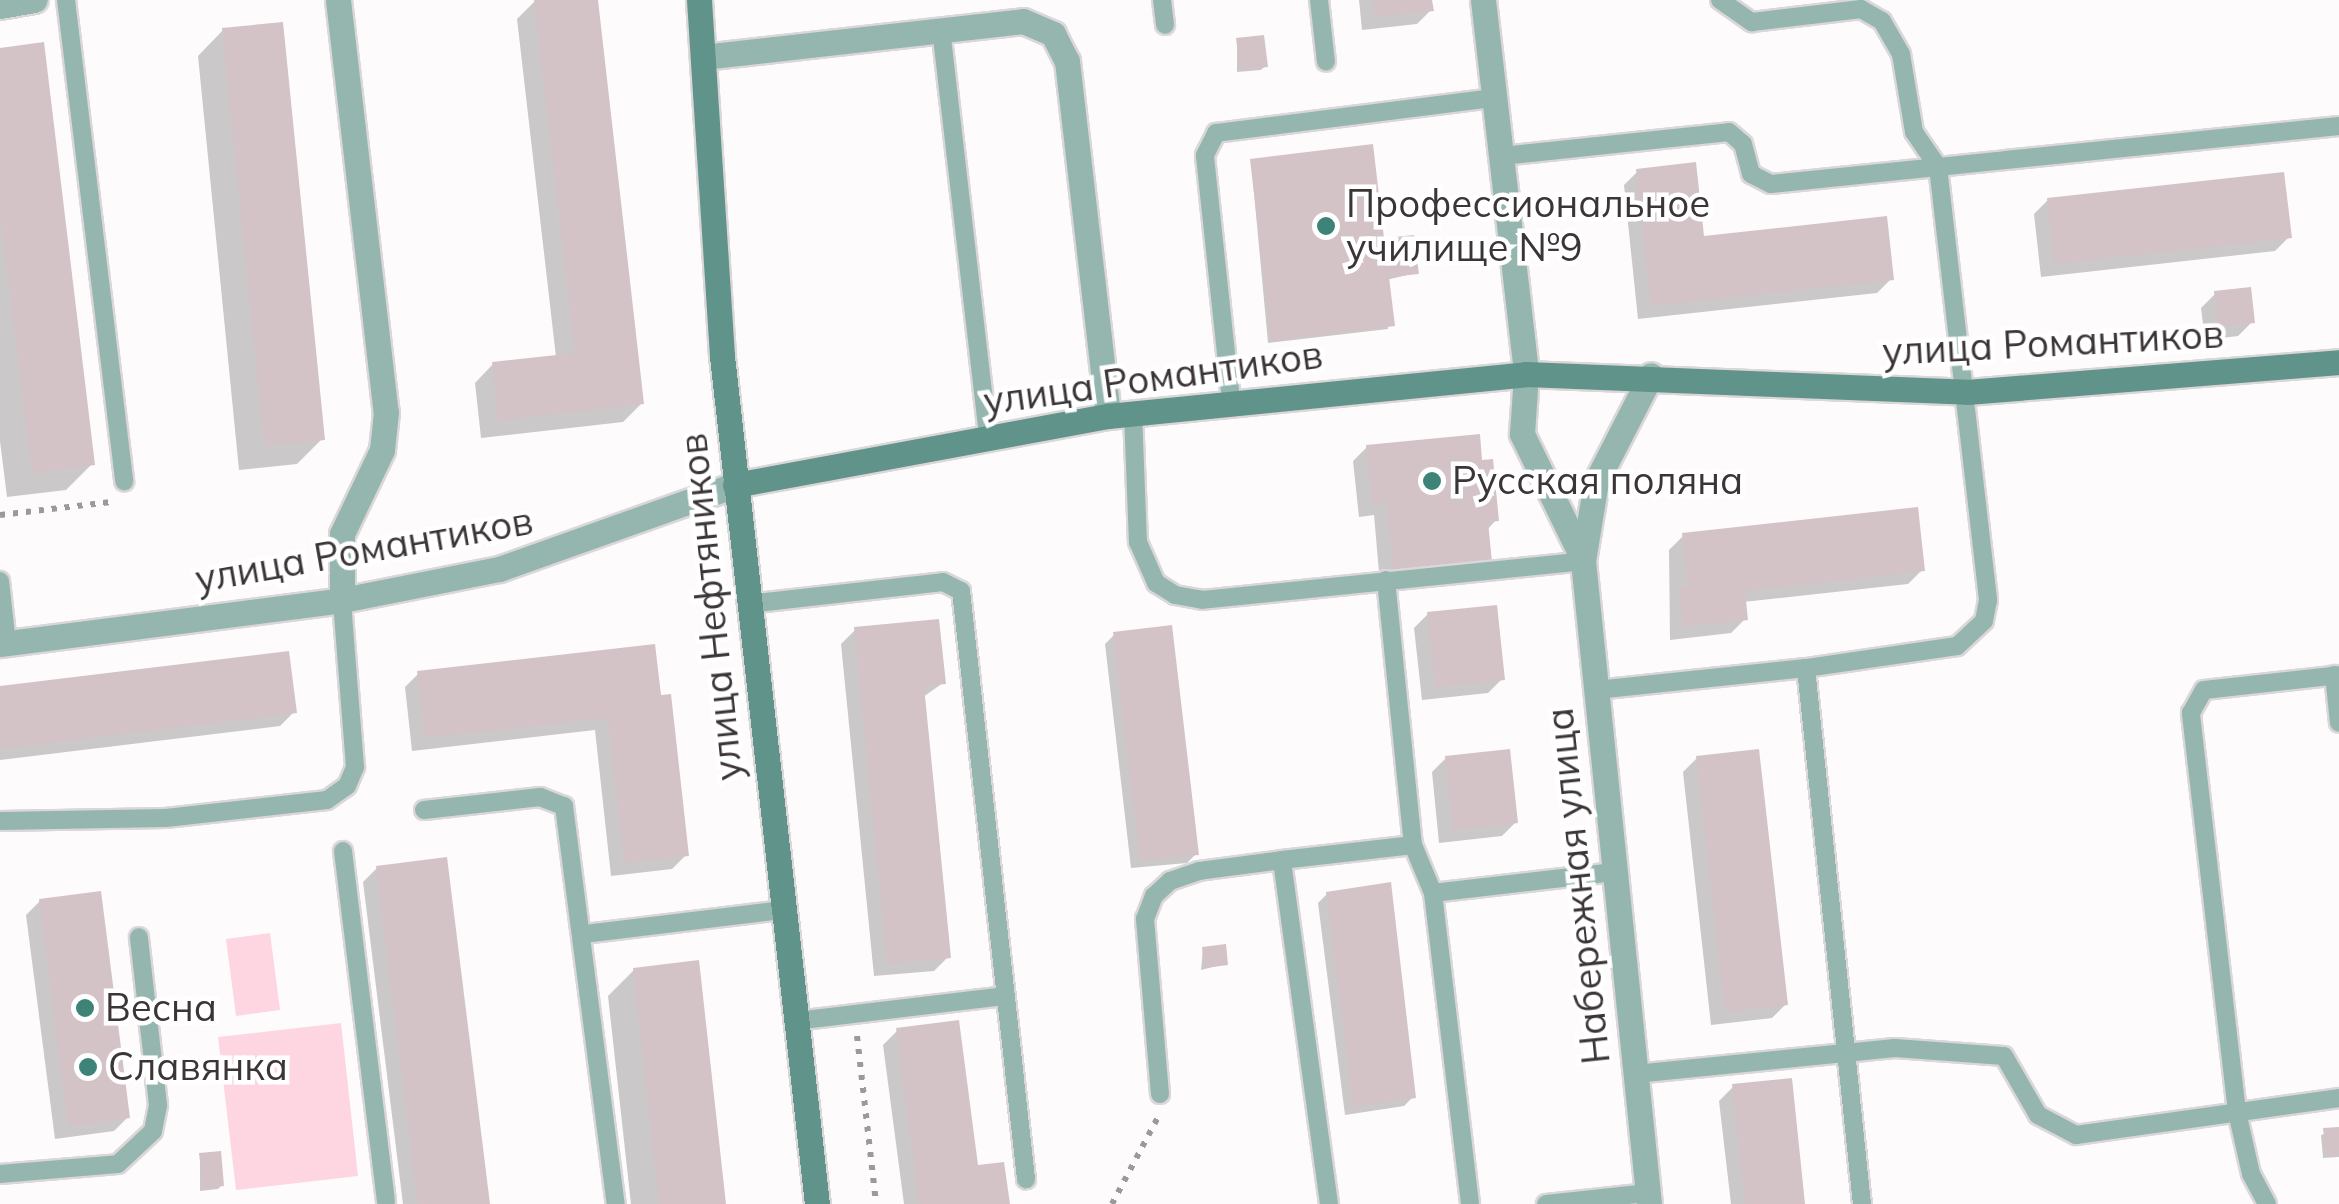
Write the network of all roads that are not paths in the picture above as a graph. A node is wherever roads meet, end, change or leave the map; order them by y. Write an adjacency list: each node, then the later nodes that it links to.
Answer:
1 (34, 0): 9 (street)
2 (66, 0): 25 (lane)
3 (338, 0): 30 (street)
4 (698, 0): 12 (street, улица Нефтяников)
5 (1162, 0): 10 (lane)
6 (1319, 0): 13 (lane)
7 (1483, 0): 14 (street, Набережная улица)
8 (1720, 0): 17 (lane)
9 (0, 6)
10 (1165, 25)
11 (941, 29): 12 (street); 23 (street); 24 (lane)
12 (703, 57): 26 (street, улица Нефтяников)
13 (1326, 62)
14 (1495, 98): 16 (street, Набережная улица); 22 (lane)
15 (2339, 126): 17 (lane)
16 (1502, 156): 17 (lane); 19 (street, Набережная улица)
17 (1938, 167): 21 (lane)
18 (2339, 362): 21 (street, улица Романтиков)
19 (1526, 374): 20 (street, улица Романтиков); 22 (street, улица Романтиков); 27 (street, Набережная улица)
20 (1651, 375): 21 (street, улица Романтиков); 27 (street, Набережная улица)
21 (1967, 392): 33 (lane)
22 (1231, 400): 23 (street, улица Романтиков)
23 (1120, 414): 24 (street, улица Романтиков); 28 (lane)
24 (988, 438): 26 (street, улица Романтиков)
25 (124, 482)
26 (735, 485): 30 (street, улица Романтиков); 31 (street, улица Нефтяников)
27 (1583, 560): 28 (lane); 35 (street, Набережная улица)
28 (1386, 580): 39 (lane)
29 (0, 581): 32 (lane)
30 (342, 600): 32 (street, улица Романтиков); 38 (lane)
31 (748, 604): 44 (street, улица Нефтяников); 47 (lane)
32 (4, 643)
33 (1806, 668): 35 (lane); 49 (lane)
34 (2336, 675): 36 (lane); 53 (lane)
35 (1596, 690): 42 (street, Набережная улица)
36 (2339, 723)
37 (424, 810): 45 (lane)
38 (0, 822)
39 (1414, 844): 41 (lane); 43 (lane)
40 (344, 851): 57 (lane)
41 (1282, 860): 51 (lane); 61 (lane)
42 (1614, 872): 43 (lane); 50 (street, Набережная улица)
43 (1433, 893): 62 (lane)
44 (782, 910): 45 (lane); 48 (street, улица Нефтяников)
45 (584, 934): 59 (lane)
46 (140, 937): 54 (lane)
47 (1006, 996): 48 (lane); 55 (lane)
48 (796, 1021): 60 (street, улица Нефтяников)
49 (1847, 1052): 50 (lane); 53 (lane); 64 (lane)
50 (1635, 1074): 56 (street, Набережная улица)
51 (1160, 1094)
52 (2339, 1098): 53 (lane)
53 (2236, 1112): 65 (lane)
54 (0, 1174)
55 (1026, 1179)
56 (1648, 1199): 63 (lane)
57 (387, 1203): 58 (lane)
58 (365, 1204)
59 (616, 1204)
60 (817, 1204)
61 (1329, 1204)
62 (1470, 1204)
63 (1546, 1204)
64 (1862, 1204)
65 (2268, 1204)

